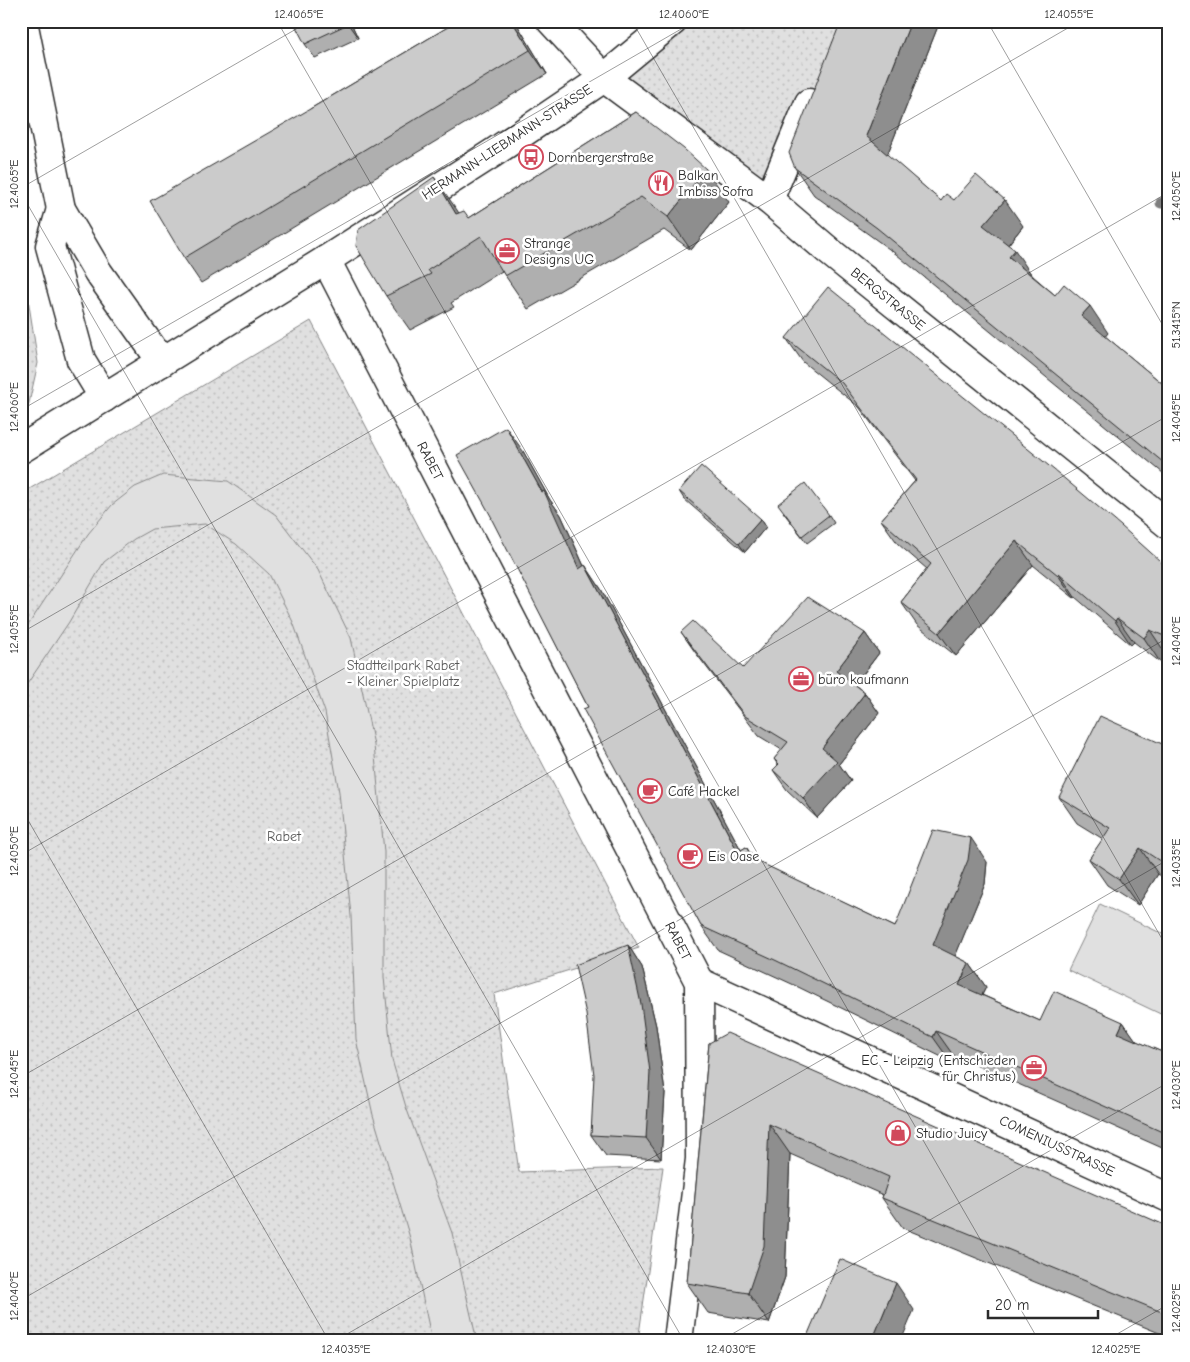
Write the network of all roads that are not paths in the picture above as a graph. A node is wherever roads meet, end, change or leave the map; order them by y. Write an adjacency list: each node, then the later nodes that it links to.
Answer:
1 (23, 21): 7 (street)
2 (551, 21): 4 (street, BERGSTRASSE)
3 (673, 21): 4 (street, HERMANN-LIEBMANN-STRASSE)
4 (604, 78): 6 (street, BERGSTRASSE); 8 (street, HERMANN-LIEBMANN-STRASSE)
5 (817, 84): 6 (street)
6 (769, 200): 12 (street, BERGSTRASSE)
7 (61, 209): 9 (street); 10 (street)
8 (326, 260): 9 (street, HERMANN-LIEBMANN-STRASSE); 13 (street, RABET)
9 (162, 362): 10 (street, HERMANN-LIEBMANN-STRASSE)
10 (104, 398): 11 (street, HERMANN-LIEBMANN-STRASSE)
11 (21, 449)
12 (1169, 525)
13 (700, 982): 14 (street, COMENIUSSTRASSE); 15 (street, RABET)
14 (1169, 1198)
15 (678, 1341)

